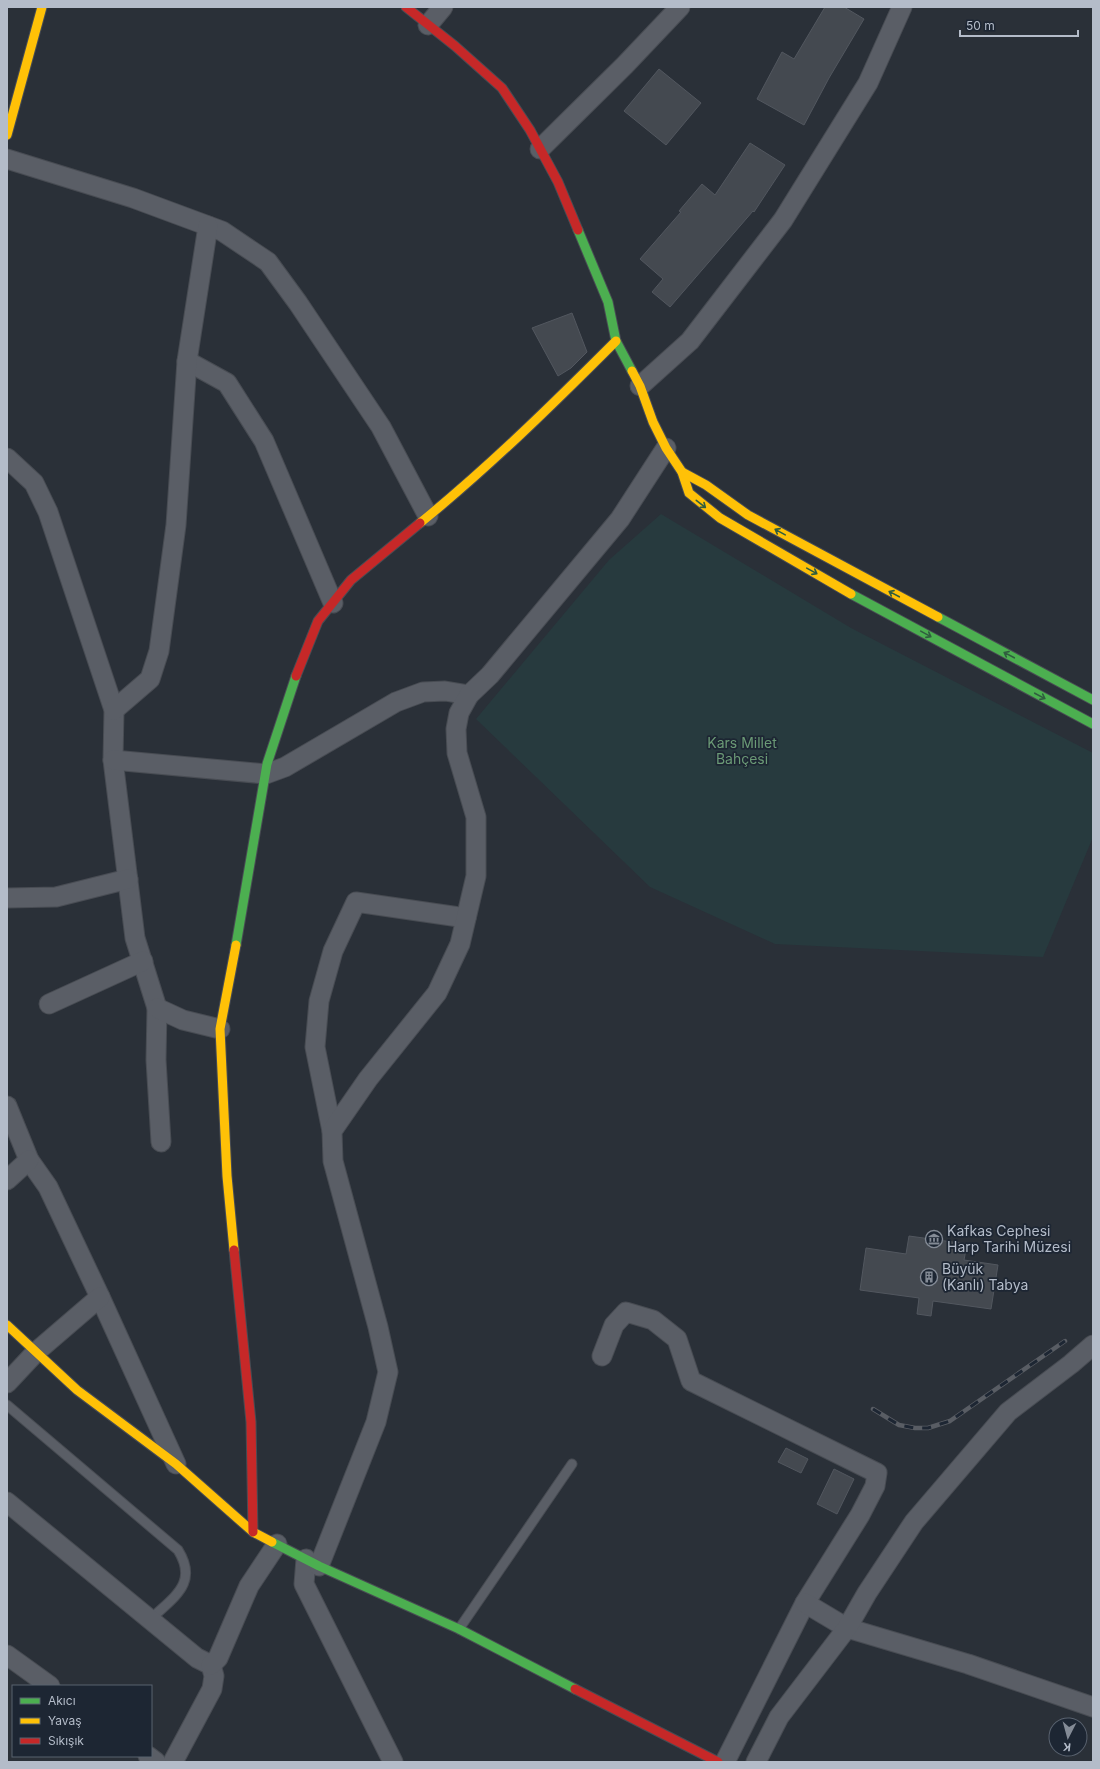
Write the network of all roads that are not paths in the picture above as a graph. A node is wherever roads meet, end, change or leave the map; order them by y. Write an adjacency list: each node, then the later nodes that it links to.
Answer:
1 (42, 7): 7 (street)
2 (406, 7): 6 (street)
3 (442, 7): 6 (street)
4 (680, 7): 8 (street)
5 (902, 7): 13 (street)
6 (428, 25): 8 (street)
7 (7, 135)
8 (540, 149): 11 (street)
9 (7, 159): 10 (street)
10 (208, 226): 12 (street); 17 (street)
11 (616, 341): 13 (street); 17 (street)
12 (187, 361): 18 (street); 21 (street)
13 (640, 386): 14 (street)
14 (666, 448): 16 (street); 19 (street)
15 (7, 458): 21 (street)
16 (682, 472): 20 (street, one-way to 16); 22 (street, one-way to 22)
17 (428, 516): 18 (street)
18 (333, 603): 24 (street)
19 (469, 696): 24 (street); 27 (street)
20 (1093, 700)
21 (114, 710): 23 (street)
22 (1093, 724)
23 (113, 760): 24 (street); 25 (street)
24 (266, 774): 31 (street)
25 (128, 879): 26 (street); 28 (street)
26 (7, 898)
27 (466, 918): 33 (street); 33 (street)
28 (143, 960): 29 (street); 30 (street)
29 (49, 1004)
30 (157, 1008): 31 (street); 34 (street)
31 (220, 1029): 47 (street)
32 (7, 1106): 35 (street)
33 (332, 1131): 49 (street)
34 (161, 1142)
35 (29, 1160): 36 (street); 37 (street)
36 (7, 1180)
37 (100, 1297): 40 (street); 44 (street)
38 (7, 1325): 40 (street)
39 (1093, 1345): 52 (street)
40 (36, 1352): 42 (street); 44 (street)
41 (602, 1356): 50 (street)
42 (7, 1383)
43 (7, 1405): 51 (lane)
44 (176, 1464): 47 (street)
45 (572, 1464): 53 (lane)
46 (7, 1502): 51 (street)
47 (253, 1532): 48 (street)
48 (277, 1544): 49 (street); 55 (street)
49 (313, 1563): 53 (street); 59 (street)
50 (805, 1603): 52 (street); 61 (street)
51 (150, 1620): 55 (street)
52 (847, 1628): 57 (street); 62 (street)
53 (459, 1629): 60 (street)
54 (7, 1655): 56 (street)
55 (210, 1665): 58 (street)
56 (49, 1685)
57 (1093, 1707)
58 (173, 1762)
59 (393, 1762)
60 (718, 1762)
61 (725, 1762)
62 (756, 1762)

